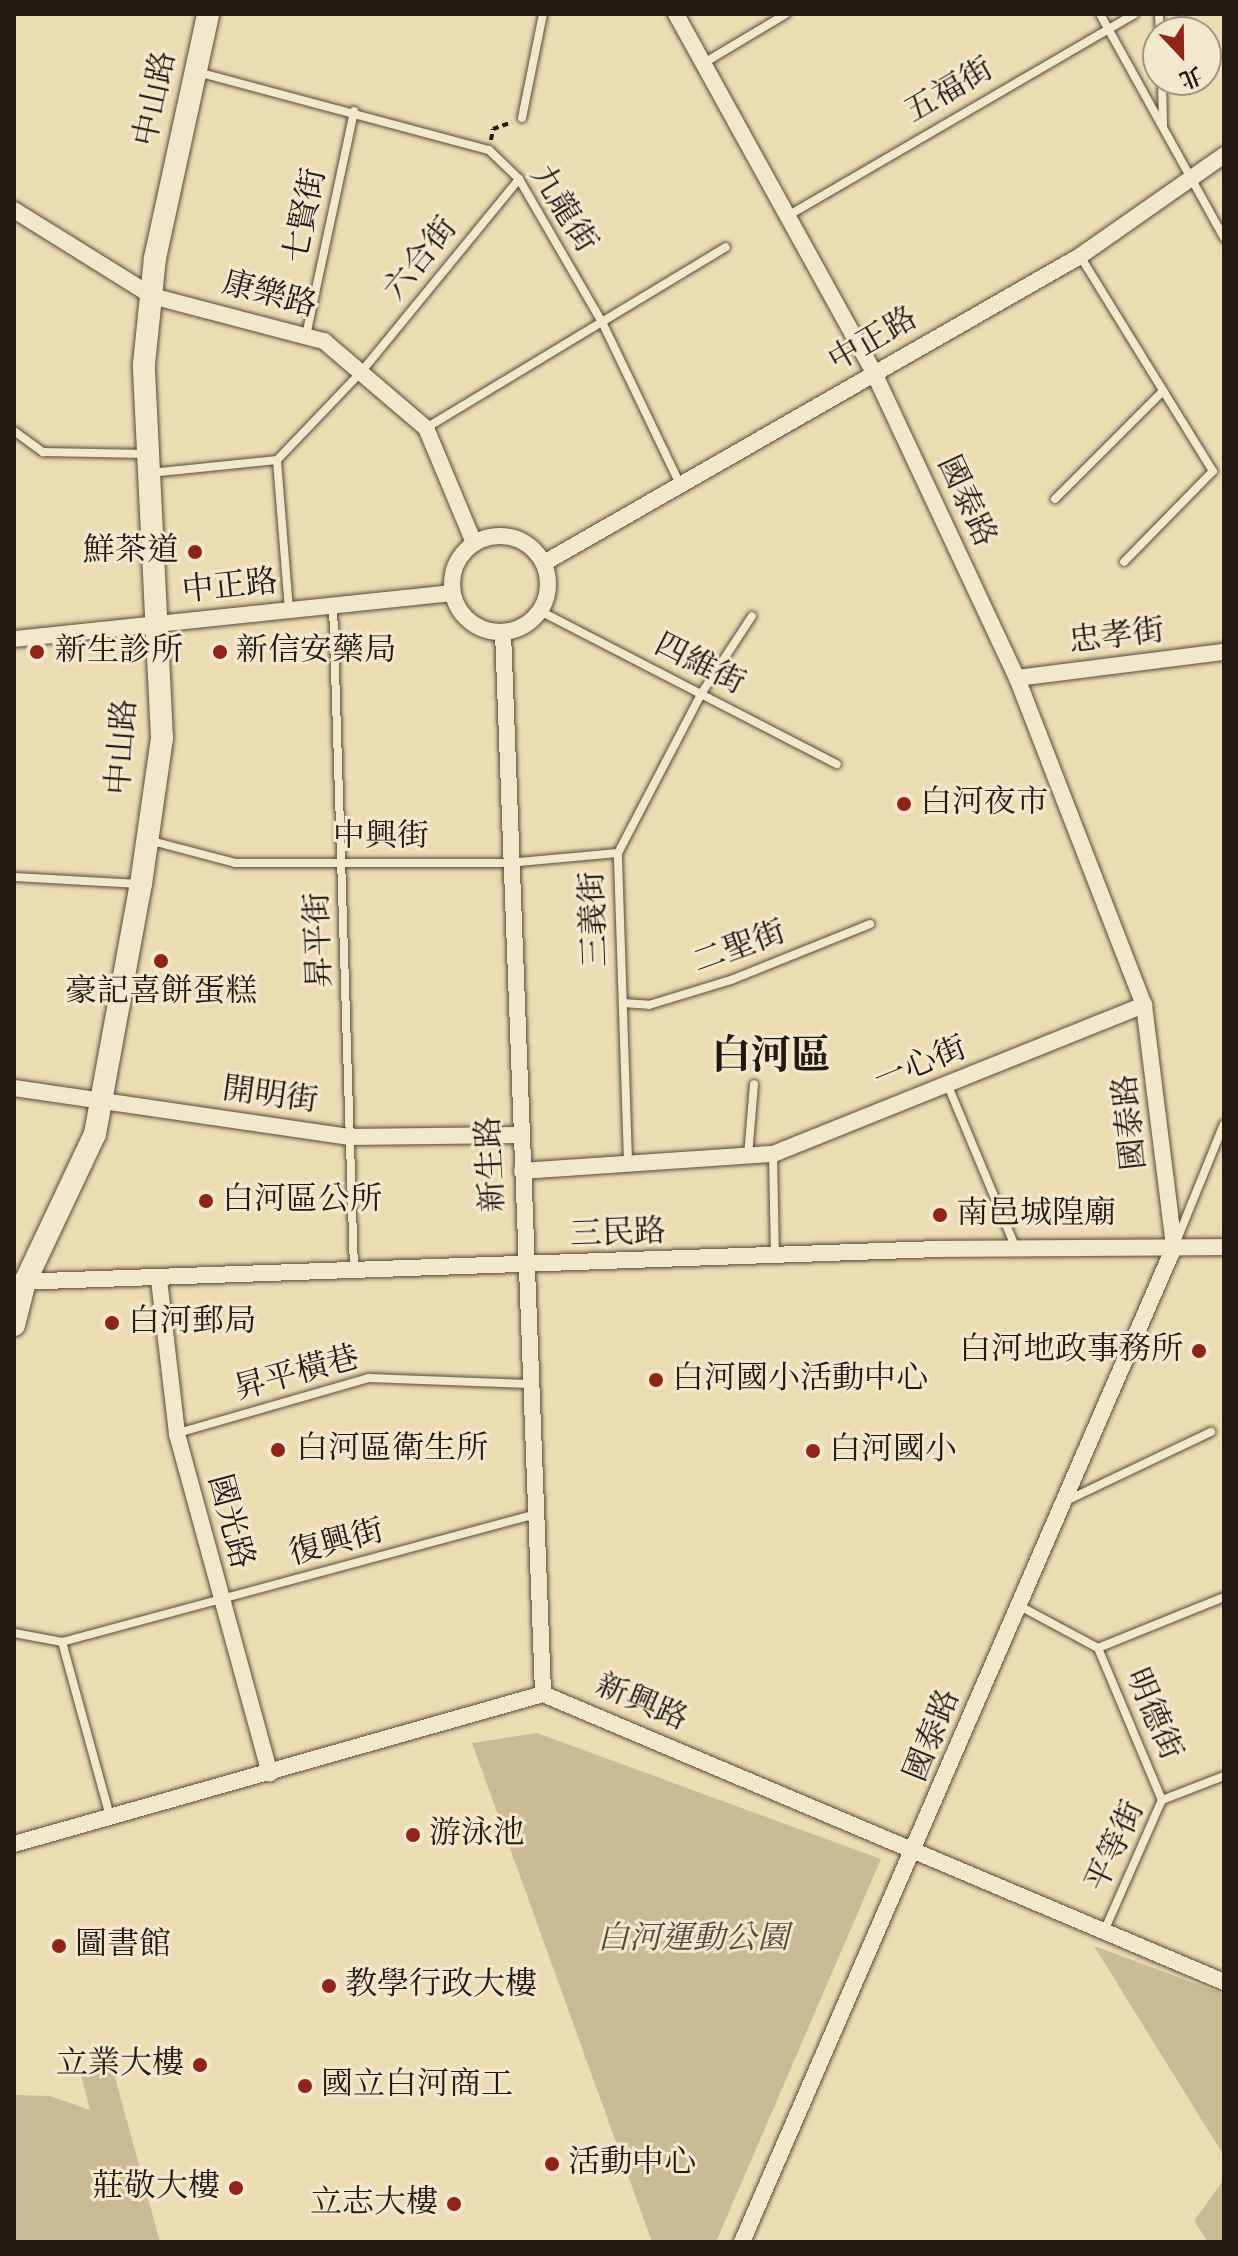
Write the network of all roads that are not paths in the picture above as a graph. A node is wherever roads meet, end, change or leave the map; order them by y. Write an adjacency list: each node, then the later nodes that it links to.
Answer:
1 (208, 14): 9 (street, 中山路)
2 (543, 14): 12 (lane)
3 (676, 14): 8 (street, 國泰路)
4 (786, 14): 8 (lane)
5 (1100, 14): 7 (lane)
6 (1134, 14): 7 (lane, 五福街)
7 (1107, 28): 13 (lane); 18 (lane, 五福街)
8 (704, 63): 18 (street, 國泰路)
9 (196, 72): 11 (lane, 九龍街); 22 (street, 中山路)
10 (1163, 96): 13 (lane)
11 (354, 111): 15 (lane, 九龍街); 24 (lane, 七賢街)
12 (522, 118)
13 (1164, 130): 16 (lane)
14 (1224, 155): 16 (street, 中正路)
15 (519, 179): 23 (lane, 九龍街); 25 (lane, 六合街)
16 (1189, 181): 19 (lane); 21 (street, 中正路)
17 (14, 210): 22 (street, 康樂路)
18 (791, 214): 26 (street, 國泰路)
19 (1224, 238)
20 (726, 247): 23 (lane)
21 (1080, 256): 26 (street, 中正路); 27 (lane)
22 (152, 296): 24 (street, 康樂路); 31 (street, 中山路)
23 (603, 324): 28 (lane); 32 (lane, 九龍街)
24 (307, 331): 25 (street, 康樂路)
25 (362, 371): 28 (street, 康樂路); 30 (lane, 六合街)
26 (874, 373): 32 (street, 中正路); 46 (street, 國泰路)
27 (1163, 391): 33 (lane); 35 (lane)
28 (426, 428): 34 (street, 康樂路)
29 (14, 431): 31 (lane)
30 (277, 460): 31 (lane); 39 (lane)
31 (149, 464): 42 (street, 中山路)
32 (681, 486): 36 (street, 中正路)
33 (1055, 499)
34 (474, 543): 36 (street); 37 (street)
35 (1124, 562)
36 (544, 563): 40 (street)
37 (452, 593): 38 (street, 中正路); 43 (street)
38 (333, 604): 39 (street, 中正路); 51 (lane, 昇平街)
39 (289, 610): 42 (street, 中正路)
40 (540, 611): 43 (street); 47 (lane, 四維街)
41 (752, 616): 47 (lane, 三義街)
42 (159, 624): 44 (street, 中正路); 49 (street, 中山路)
43 (503, 632): 52 (street, 新生路)
44 (14, 639)
45 (1224, 652): 46 (street, 忠孝街)
46 (1017, 678): 57 (street, 國泰路)
47 (701, 694): 48 (lane, 四維街); 50 (lane, 三義街)
48 (837, 764)
49 (147, 840): 51 (lane, 中興街); 54 (street, 中山路)
50 (618, 853): 52 (lane, 中興街); 56 (lane, 三義街)
51 (342, 862): 52 (lane, 中興街); 64 (lane, 昇平街)
52 (508, 863): 63 (street, 新生路)
53 (14, 877): 54 (lane)
54 (141, 884): 61 (street, 中山路)
55 (870, 924): 56 (lane, 二聖街)
56 (623, 1003): 67 (lane, 三義街)
57 (1144, 1005): 59 (street, 一心街); 70 (street, 國泰路)
58 (754, 1084): 66 (lane)
59 (948, 1086): 65 (street, 一心街); 69 (lane)
60 (14, 1088): 61 (street, 開明街)
61 (104, 1102): 64 (street, 開明街); 76 (street, 中山路)
62 (1224, 1124): 70 (lane)
63 (519, 1135): 64 (street, 開明街); 68 (street, 新生路)
64 (350, 1137): 74 (lane, 昇平街)
65 (773, 1154): 66 (street, 一心街); 72 (lane)
66 (748, 1157): 67 (street, 一心街)
67 (628, 1161): 68 (street, 一心街)
68 (522, 1171): 73 (street, 新生路)
69 (1015, 1246): 70 (street, 三民路); 72 (street, 三民路)
70 (1174, 1247): 71 (street, 三民路); 81 (street, 國泰路)
71 (1224, 1247)
72 (775, 1257): 73 (street, 三民路)
73 (525, 1266): 74 (street, 三民路); 78 (street, 新生路)
74 (354, 1275): 75 (street, 三民路)
75 (159, 1280): 76 (street, 三民路); 80 (street, 國光路)
76 (20, 1282): 77 (street, 中山路)
77 (14, 1325)
78 (528, 1384): 80 (lane, 昇平橫巷); 82 (street, 新生路)
79 (1211, 1432): 81 (lane)
80 (177, 1434): 84 (street, 國光路)
81 (1062, 1503): 85 (street, 國泰路)
82 (533, 1515): 84 (lane, 復興街); 89 (street, 新生路)
83 (1224, 1597): 88 (lane, 明德街)
84 (220, 1601): 87 (lane, 復興街); 90 (street, 國光路)
85 (1018, 1605): 88 (lane, 明德街); 95 (street, 國泰路)
86 (14, 1633): 87 (lane, 復興街)
87 (62, 1642): 93 (lane)
88 (1098, 1648): 92 (lane, 明德街)
89 (543, 1694): 90 (street, 新興路); 95 (street, 新興路)
90 (270, 1773): 93 (street, 新興路)
91 (1224, 1776): 92 (lane, 平等街)
92 (1162, 1800): 96 (lane, 平等街)
93 (111, 1817): 94 (street, 新興路)
94 (14, 1844)
95 (918, 1850): 96 (street, 新興路); 98 (street, 國泰路)
96 (1105, 1929): 97 (street, 新興路)
97 (1224, 1982)
98 (742, 2242)

